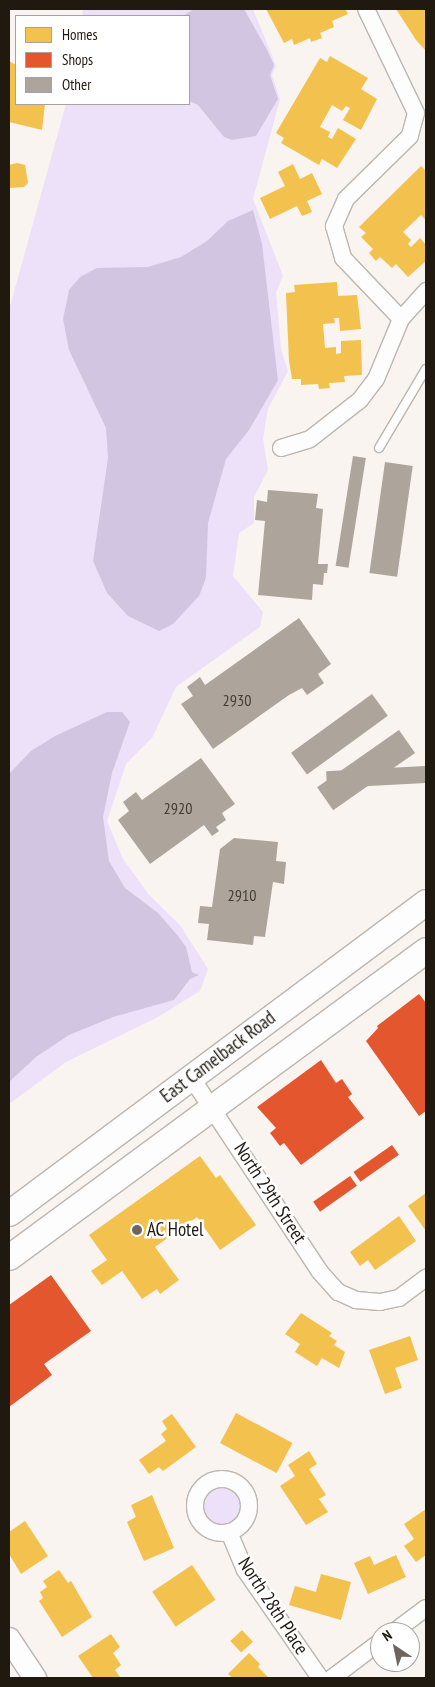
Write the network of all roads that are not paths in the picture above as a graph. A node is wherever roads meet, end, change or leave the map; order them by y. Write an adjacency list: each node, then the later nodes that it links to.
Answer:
1 (366, 9): 3 (street)
2 (426, 291): 3 (street)
3 (402, 319): 5 (street)
4 (426, 369): 6 (lane)
5 (281, 448)
6 (379, 448)
7 (426, 902): 9 (main road, East Camelback Road)
8 (426, 950): 10 (main road, East Camelback Road)
9 (191, 1077): 10 (street, North 29th Street); 11 (main road, East Camelback Road)
10 (213, 1108): 12 (main road, East Camelback Road); 13 (street, North 29th Street)
11 (9, 1213)
12 (9, 1258)
13 (426, 1278)
14 (229, 1532): 20 (street, North 28th Place)
15 (426, 1608): 16 (street)
16 (407, 1622)
17 (9, 1639): 19 (street)
18 (370, 1650): 21 (street)
19 (35, 1678)
20 (320, 1678)
21 (332, 1678)

